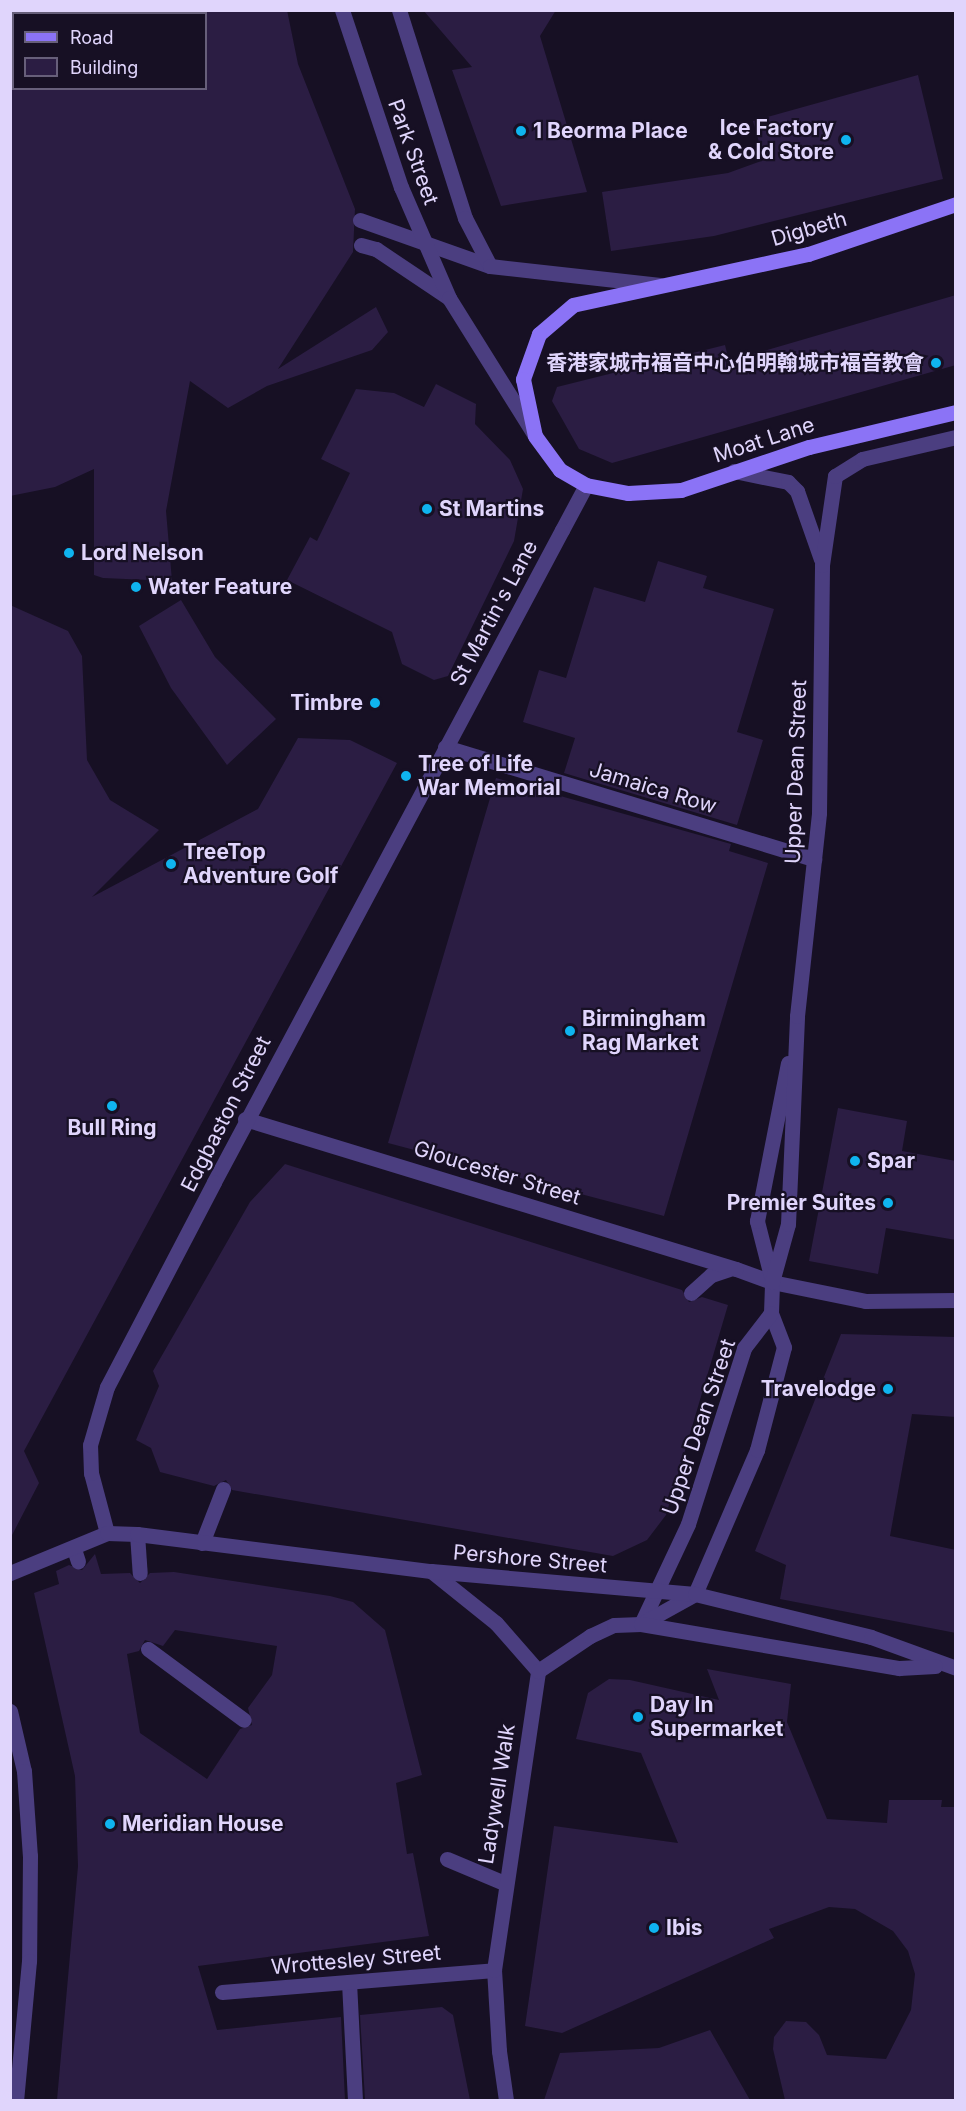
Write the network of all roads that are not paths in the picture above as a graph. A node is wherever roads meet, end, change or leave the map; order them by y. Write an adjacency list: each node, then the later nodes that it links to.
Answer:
1 (342, 10): 5 (street, Park Street)
2 (399, 10): 7 (street, Park Street)
3 (956, 204): 8 (main road, Digbeth)
4 (360, 220): 5 (street)
5 (423, 241): 7 (street); 9 (street)
6 (361, 245): 9 (street)
7 (490, 266): 8 (street)
8 (671, 286): 11 (main road)
9 (449, 298): 11 (street)
10 (956, 412): 13 (main road, Moat Lane)
11 (535, 436): 14 (main road)
12 (956, 437): 15 (street)
13 (734, 471): 14 (main road, Moat Lane); 15 (street)
14 (586, 485): 16 (street, St Martin's Lane)
15 (822, 565): 18 (street, Upper Dean Street)
16 (455, 729): 17 (street, Edgbaston Street)
17 (445, 747): 18 (street, Jamaica Row); 20 (street, Edgbaston Street)
18 (814, 859): 19 (street, Upper Dean Street)
19 (797, 1016): 22 (street, Upper Dean Street); 22 (street, Upper Dean Street)
20 (245, 1119): 21 (street, Gloucester Street); 27 (street, Edgbaston Street)
21 (734, 1268): 22 (street, Gloucester Street); 23 (street)
22 (772, 1282): 24 (street, Gloucester Street); 25 (street, Upper Dean Street)
23 (691, 1293)
24 (956, 1300)
25 (771, 1313): 33 (street, Upper Dean Street); 34 (street, Upper Dean Street)
26 (223, 1489): 29 (street)
27 (107, 1533): 28 (street, Pershore Street); 31 (street)
28 (137, 1534): 29 (street, Pershore Street); 32 (street)
29 (202, 1543): 30 (street, Pershore Street)
30 (431, 1571): 33 (street, Pershore Street); 38 (street)
31 (10, 1573)
32 (140, 1573)
33 (656, 1589): 34 (street, Pershore Street); 35 (street, Upper Dean Street)
34 (695, 1594): 35 (street); 37 (street, Pershore Street)
35 (641, 1624): 37 (street, Pershore Street); 38 (street)
36 (148, 1649): 40 (street)
37 (948, 1667)
38 (538, 1671): 42 (street, Ladywell Walk)
39 (10, 1711): 46 (street)
40 (244, 1720)
41 (447, 1859): 42 (street)
42 (504, 1882): 43 (street, Ladywell Walk)
43 (494, 1970): 44 (street, Wrottesley Street); 48 (street, Ladywell Walk)
44 (349, 1982): 45 (street, Wrottesley Street); 47 (street)
45 (222, 1992)
46 (16, 2100)
47 (355, 2100)
48 (506, 2100)

